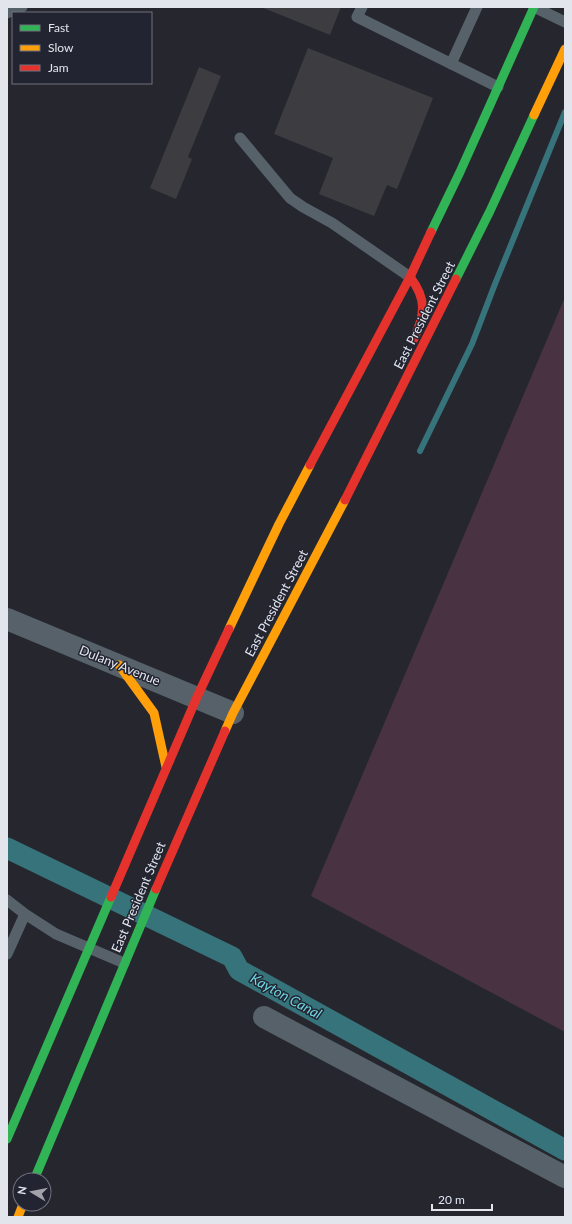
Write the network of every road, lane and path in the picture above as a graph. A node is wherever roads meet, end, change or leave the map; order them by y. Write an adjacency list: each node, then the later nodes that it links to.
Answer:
1 (22, 7): 5 (lane)
2 (362, 7): 8 (lane)
3 (477, 7): 8 (lane)
4 (534, 7): 6 (lane); 9 (main road, East President Street)
5 (7, 13)
6 (565, 22)
7 (565, 49): 14 (main road, East President Street)
8 (451, 64): 9 (lane)
9 (498, 87): 11 (main road, East President Street)
10 (240, 138): 11 (lane)
11 (410, 277): 12 (main road); 17 (main road, East President Street)
12 (412, 345)
13 (402, 366): 14 (main road)
14 (372, 445): 18 (main road, East President Street)
15 (7, 619): 16 (street, Dulany Avenue)
16 (119, 665): 17 (street, Dulany Avenue); 19 (main road)
17 (197, 697): 18 (street, Dulany Avenue); 19 (main road, East President Street)
18 (233, 712): 24 (main road, East President Street)
19 (166, 767): 22 (main road, East President Street)
20 (7, 900): 21 (lane)
21 (25, 914): 22 (lane); 23 (lane)
22 (90, 948): 24 (lane); 26 (main road, East President Street)
23 (7, 954)
24 (124, 963): 27 (main road, East President Street)
25 (264, 1017): 28 (street)
26 (7, 1139)
27 (37, 1172)
28 (565, 1177)

